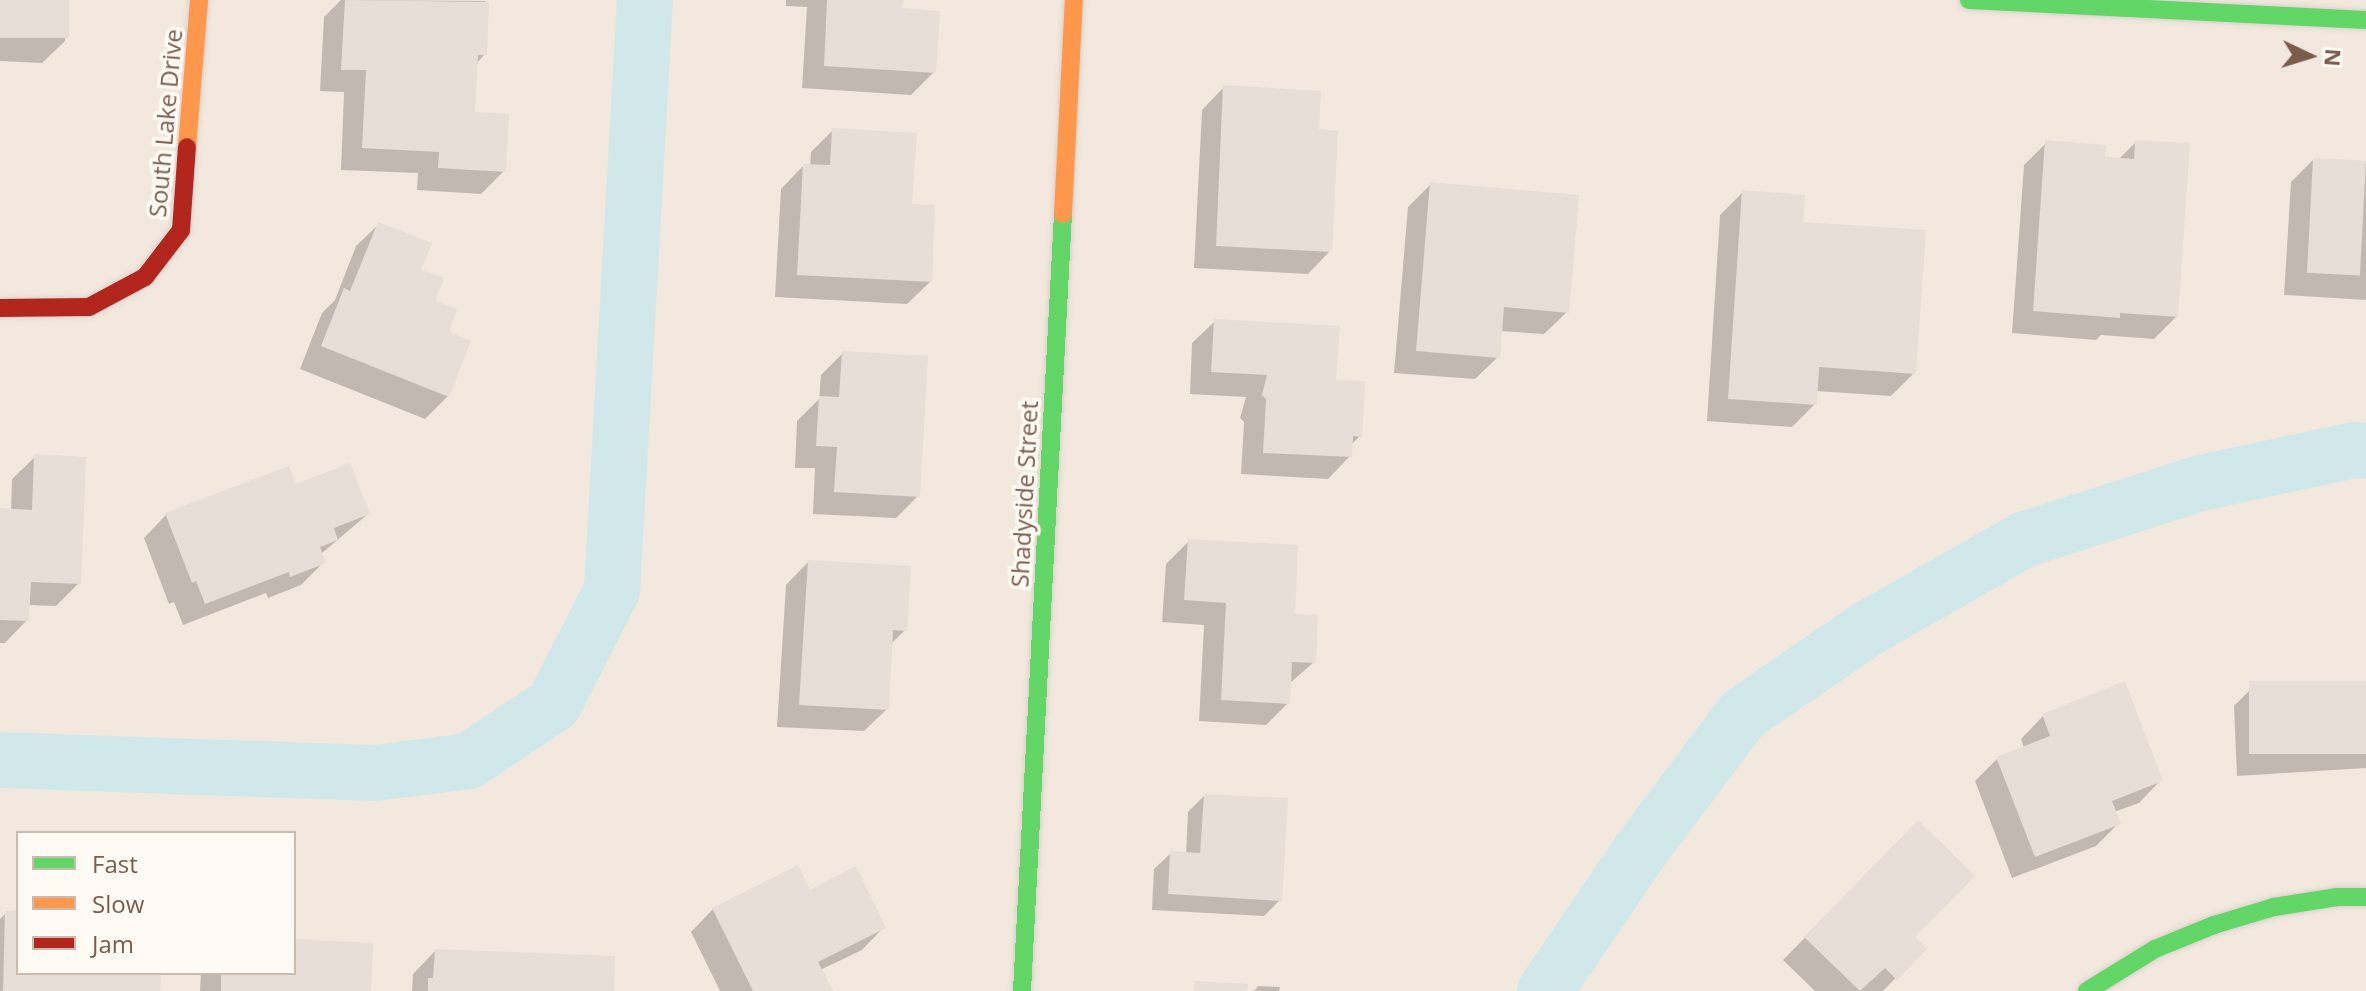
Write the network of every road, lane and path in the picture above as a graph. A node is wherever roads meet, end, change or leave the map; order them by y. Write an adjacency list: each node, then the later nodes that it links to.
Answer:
1 (199, 0): 5 (street, South Lake Drive)
2 (1074, 0): 7 (street, Shadyside Street)
3 (1969, 0): 4 (street)
4 (2366, 20)
5 (0, 308)
6 (2366, 897): 8 (street)
7 (1022, 991)
8 (2087, 991)

